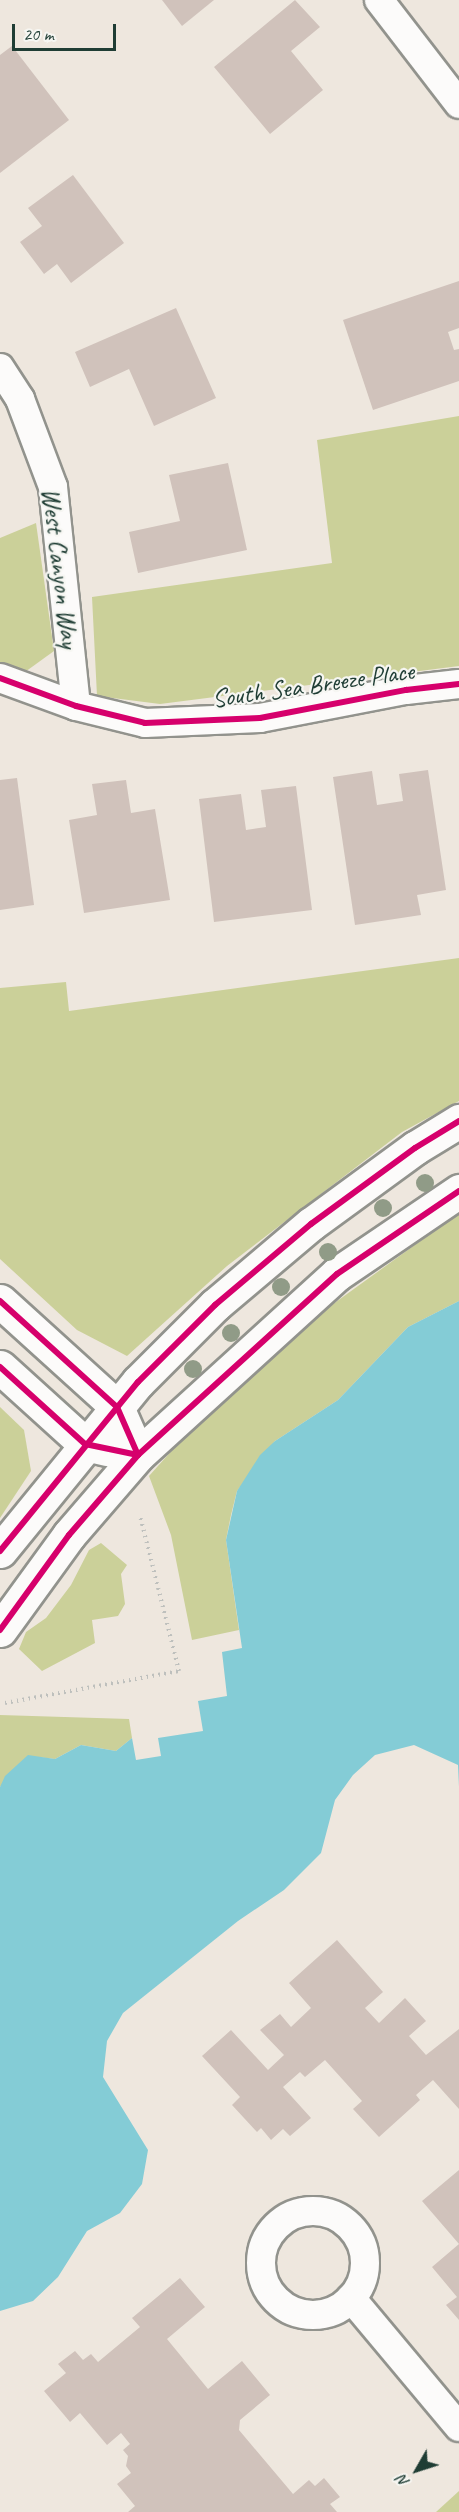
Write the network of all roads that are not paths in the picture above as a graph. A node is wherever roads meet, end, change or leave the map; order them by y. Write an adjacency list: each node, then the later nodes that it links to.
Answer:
1 (379, 0): 2 (street)
2 (459, 104)
3 (0, 368): 6 (street, West Canyon Way)
4 (0, 678): 6 (street, South Sea Breeze Place)
5 (459, 684): 6 (street, South Sea Breeze Place)
6 (76, 706)
7 (459, 1121): 11 (street)
8 (459, 1191): 13 (street)
9 (0, 1301): 11 (street)
10 (0, 1367): 12 (street)
11 (117, 1407): 12 (street); 13 (street)
12 (85, 1444): 13 (street); 14 (street)
13 (138, 1455): 15 (street)
14 (0, 1551)
15 (0, 1630)
16 (351, 2298): 17 (street)
17 (459, 2427)

